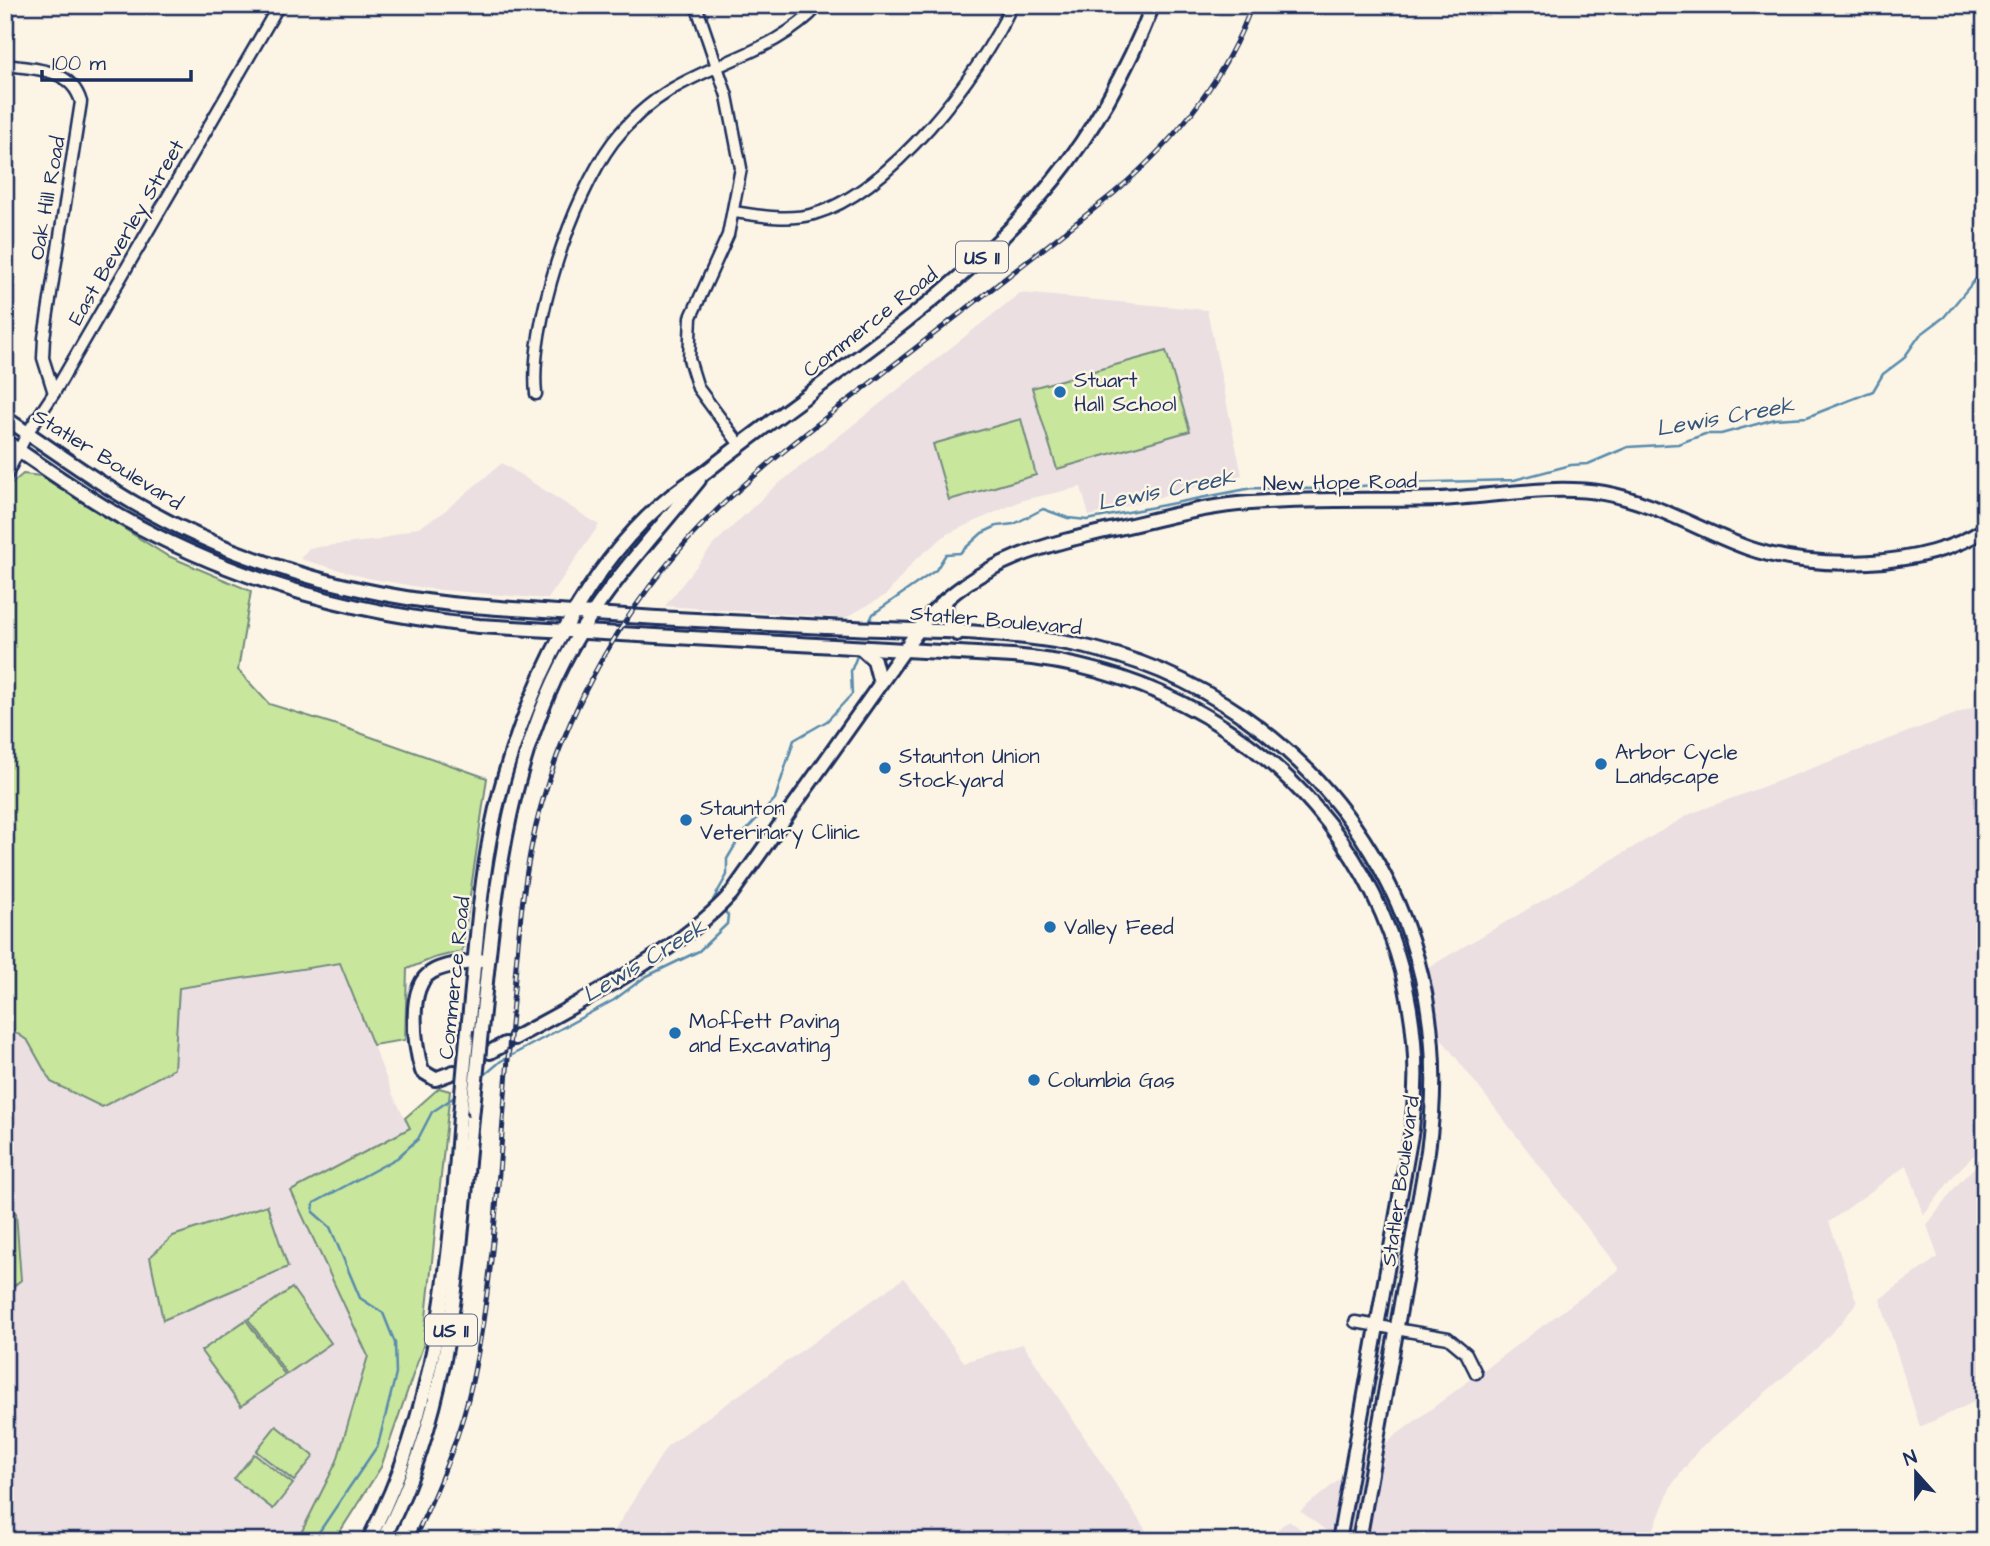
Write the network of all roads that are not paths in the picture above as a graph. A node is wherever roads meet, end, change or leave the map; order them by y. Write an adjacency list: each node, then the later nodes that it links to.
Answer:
1 (279, 5): 9 (street, East Beverley Street)
2 (696, 5): 7 (street)
3 (819, 5): 7 (street)
4 (1012, 5): 8 (street)
5 (1153, 5): 14 (main road, Commerce Road / US 11)
6 (5, 65): 9 (street, Oak Hill Road)
7 (716, 70): 8 (street); 10 (street)
8 (734, 212): 14 (street)
9 (54, 393): 12 (street, East Beverley Street)
10 (536, 394)
11 (5, 418): 12 (main road, Statler Boulevard)
12 (28, 432): 15 (street, East Beverley Street); 20 (main road, Statler Boulevard)
13 (5, 441): 15 (main road, Statler Boulevard)
14 (740, 445): 16 (main road, Commerce Road / US 11)
15 (20, 451): 17 (street, East Beverley Street); 22 (main road, Statler Boulevard)
16 (703, 474): 20 (main road, Commerce Road / US 11); 21 (main road, Commerce Road / US 11)
17 (5, 478)
18 (1985, 529): 19 (main road, New Hope Road)
19 (945, 600): 24 (main road, New Hope Road); 25 (main road)
20 (576, 612): 21 (main road, Statler Boulevard); 22 (main road, Commerce Road / US 11)
21 (593, 614): 23 (main road, Commerce Road / US 11); 24 (main road, Statler Boulevard)
22 (566, 631): 23 (main road, Statler Boulevard); 29 (main road, Commerce Road / US 11)
23 (580, 632): 26 (main road, Statler Boulevard); 29 (main road, Commerce Road / US 11)
24 (917, 632): 25 (main road, Statler Boulevard); 27 (main road, New Hope Road)
25 (957, 634): 34 (main road, Statler Boulevard)
26 (861, 648): 27 (main road, Statler Boulevard); 28 (main road)
27 (897, 650): 28 (main road, New Hope Road); 33 (main road, Statler Boulevard)
28 (880, 683): 30 (main road, New Hope Road)
29 (481, 960): 31 (main road); 36 (main road, Commerce Road / US 11, bridge); 37 (main road, Commerce Road / US 11, bridge)
30 (490, 1052)
31 (454, 1073)
32 (1355, 1322): 33 (street)
33 (1377, 1328): 34 (street); 38 (main road, Statler Boulevard)
34 (1396, 1330): 35 (street); 39 (main road, Statler Boulevard)
35 (1476, 1373)
36 (368, 1541)
37 (382, 1541)
38 (1339, 1541)
39 (1359, 1541)

